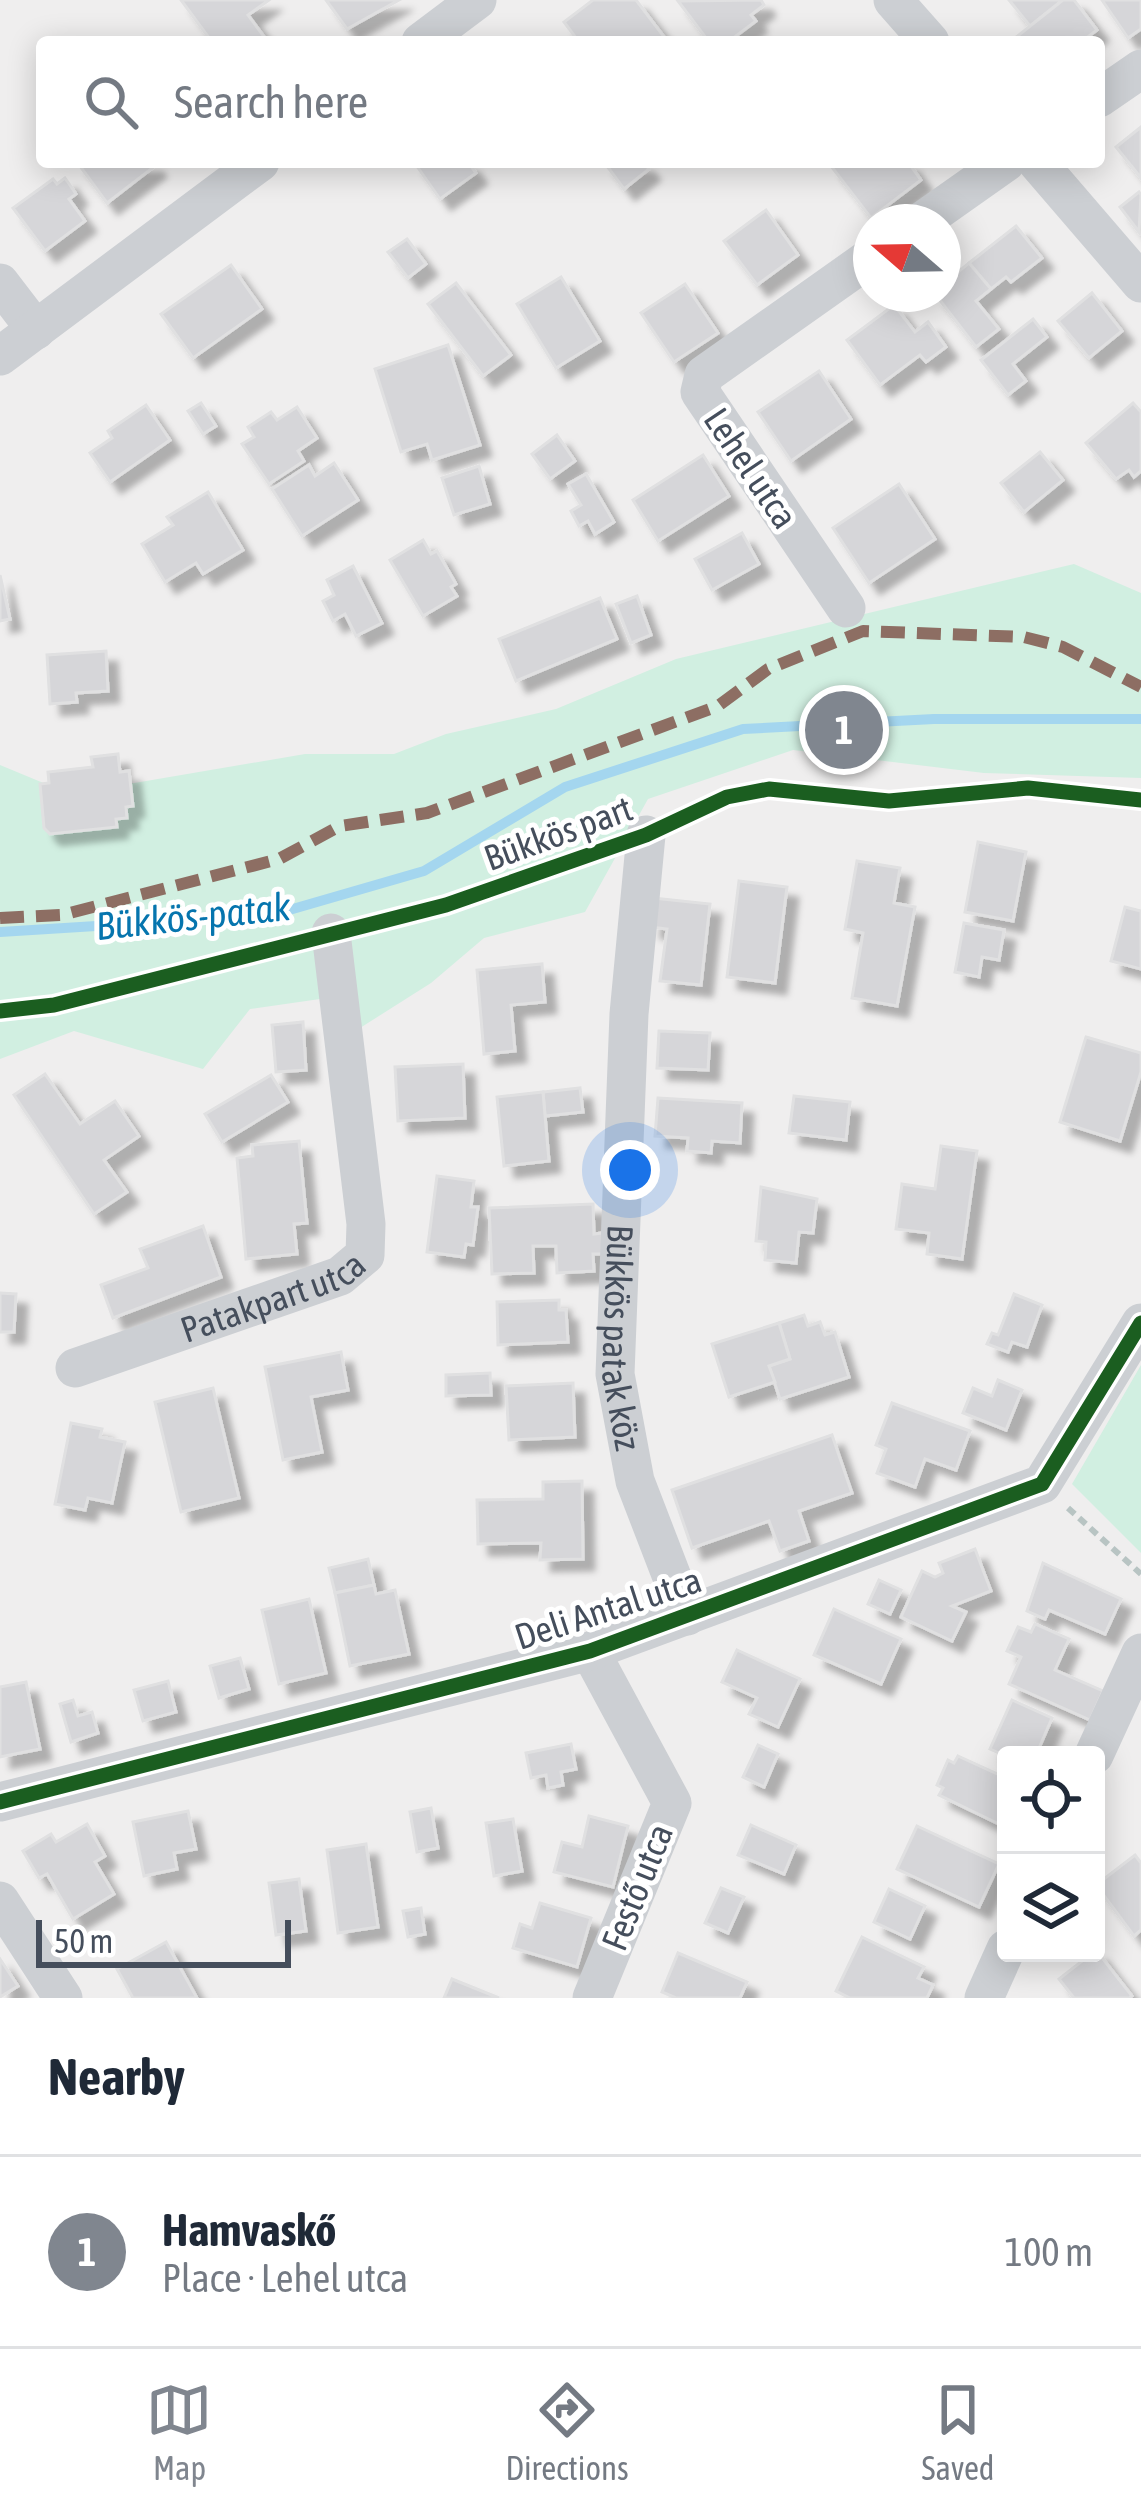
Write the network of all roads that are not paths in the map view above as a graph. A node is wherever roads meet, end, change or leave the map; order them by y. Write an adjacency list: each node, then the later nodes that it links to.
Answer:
1 (477, 0): 3 (street)
2 (893, 0): 4 (street)
3 (429, 36)
4 (925, 36)
5 (1141, 69): 6 (street)
6 (1105, 94)
7 (252, 168): 14 (street)
8 (998, 168): 10 (street)
9 (1041, 168): 13 (street)
10 (946, 204)
11 (853, 270): 16 (street, Lehel utca)
12 (0, 283): 14 (street)
13 (1141, 284)
14 (35, 330): 15 (street)
15 (0, 356)
16 (846, 608)
17 (646, 836): 21 (street, Bükkös patak köz)
18 (331, 933): 20 (street, Patakpart utca)
19 (1141, 1323): 21 (street, Deli Antal utca)
20 (75, 1369)
21 (687, 1616): 22 (street, Deli Antal utca)
22 (590, 1651): 25 (street, Deli Antal utca); 29 (street, Festő utca)
23 (1141, 1653): 24 (street)
24 (1098, 1746)
25 (0, 1802)
26 (0, 1901): 28 (street)
27 (1000, 1962): 30 (street)
28 (63, 1998)
29 (592, 1998)
30 (984, 1998)

